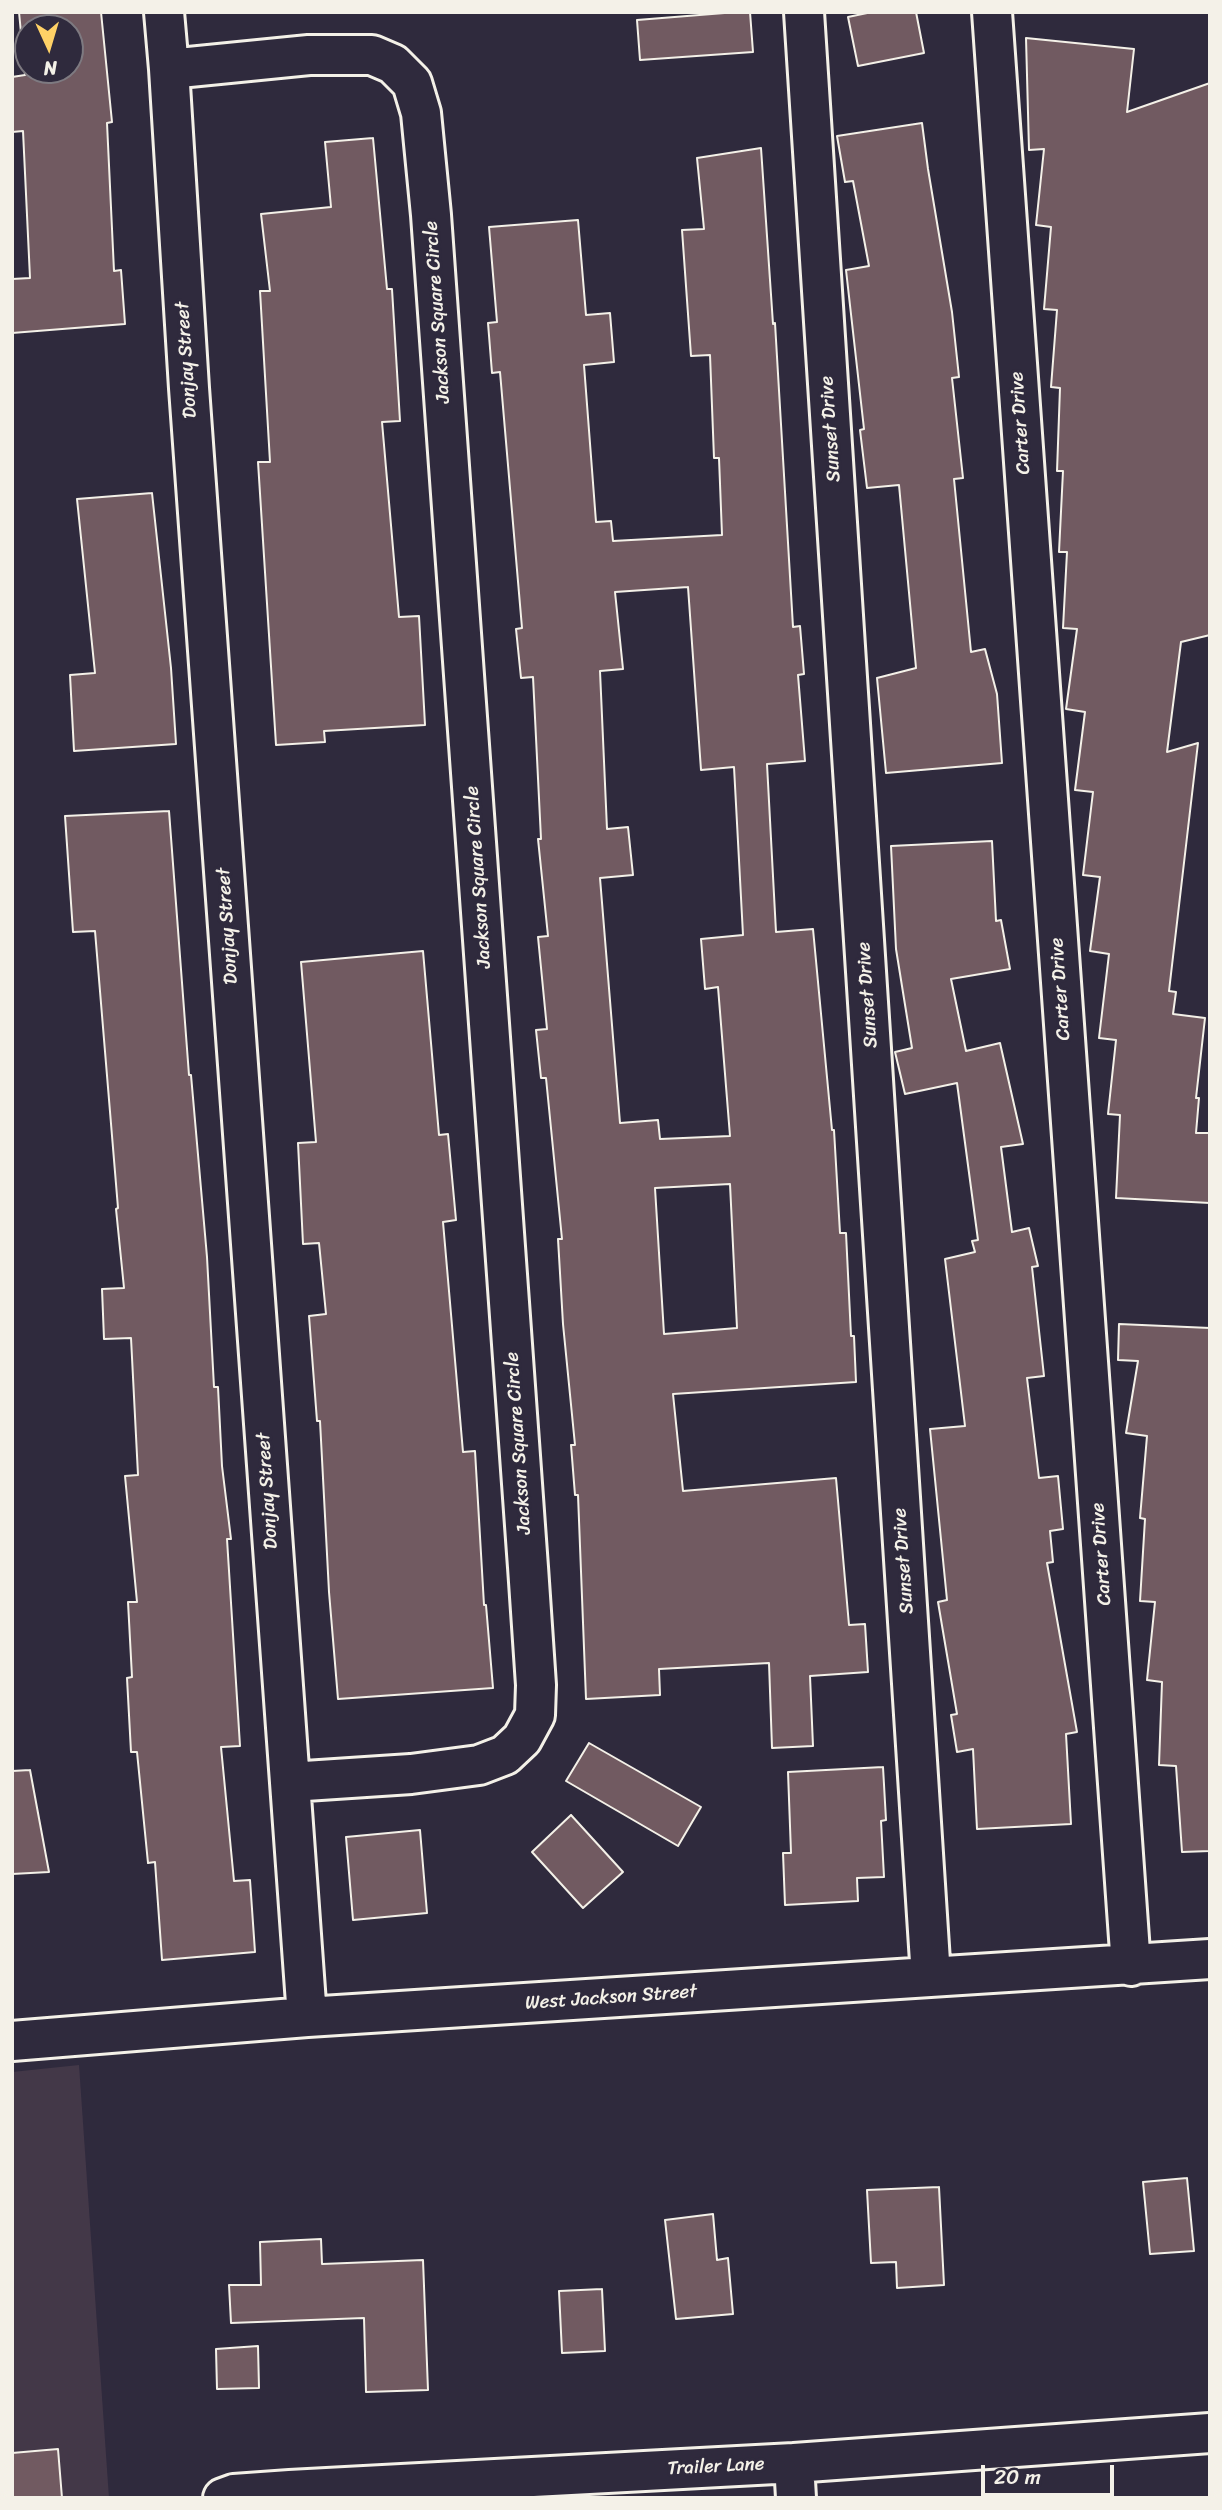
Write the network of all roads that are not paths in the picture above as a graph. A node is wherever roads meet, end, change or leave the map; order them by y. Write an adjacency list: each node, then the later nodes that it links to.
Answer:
1 (164, 12): 4 (street)
2 (804, 12): 8 (street, Sunset Drive)
3 (992, 12): 7 (street, Carter Drive)
4 (169, 69): 5 (street, Donjay Street); 5 (street, Jackson Square Circle)
5 (290, 1782): 9 (street, Donjay Street)
6 (1210, 1959): 7 (street, West Jackson Street)
7 (1131, 1966): 8 (street, West Jackson Street)
8 (931, 1977): 9 (street, West Jackson Street)
9 (307, 2017): 10 (street, West Jackson Street)
10 (12, 2041)
11 (1210, 2432): 12 (street, Trailer Lane)
12 (795, 2481): 13 (street, Trailer Lane)
13 (223, 2498)

